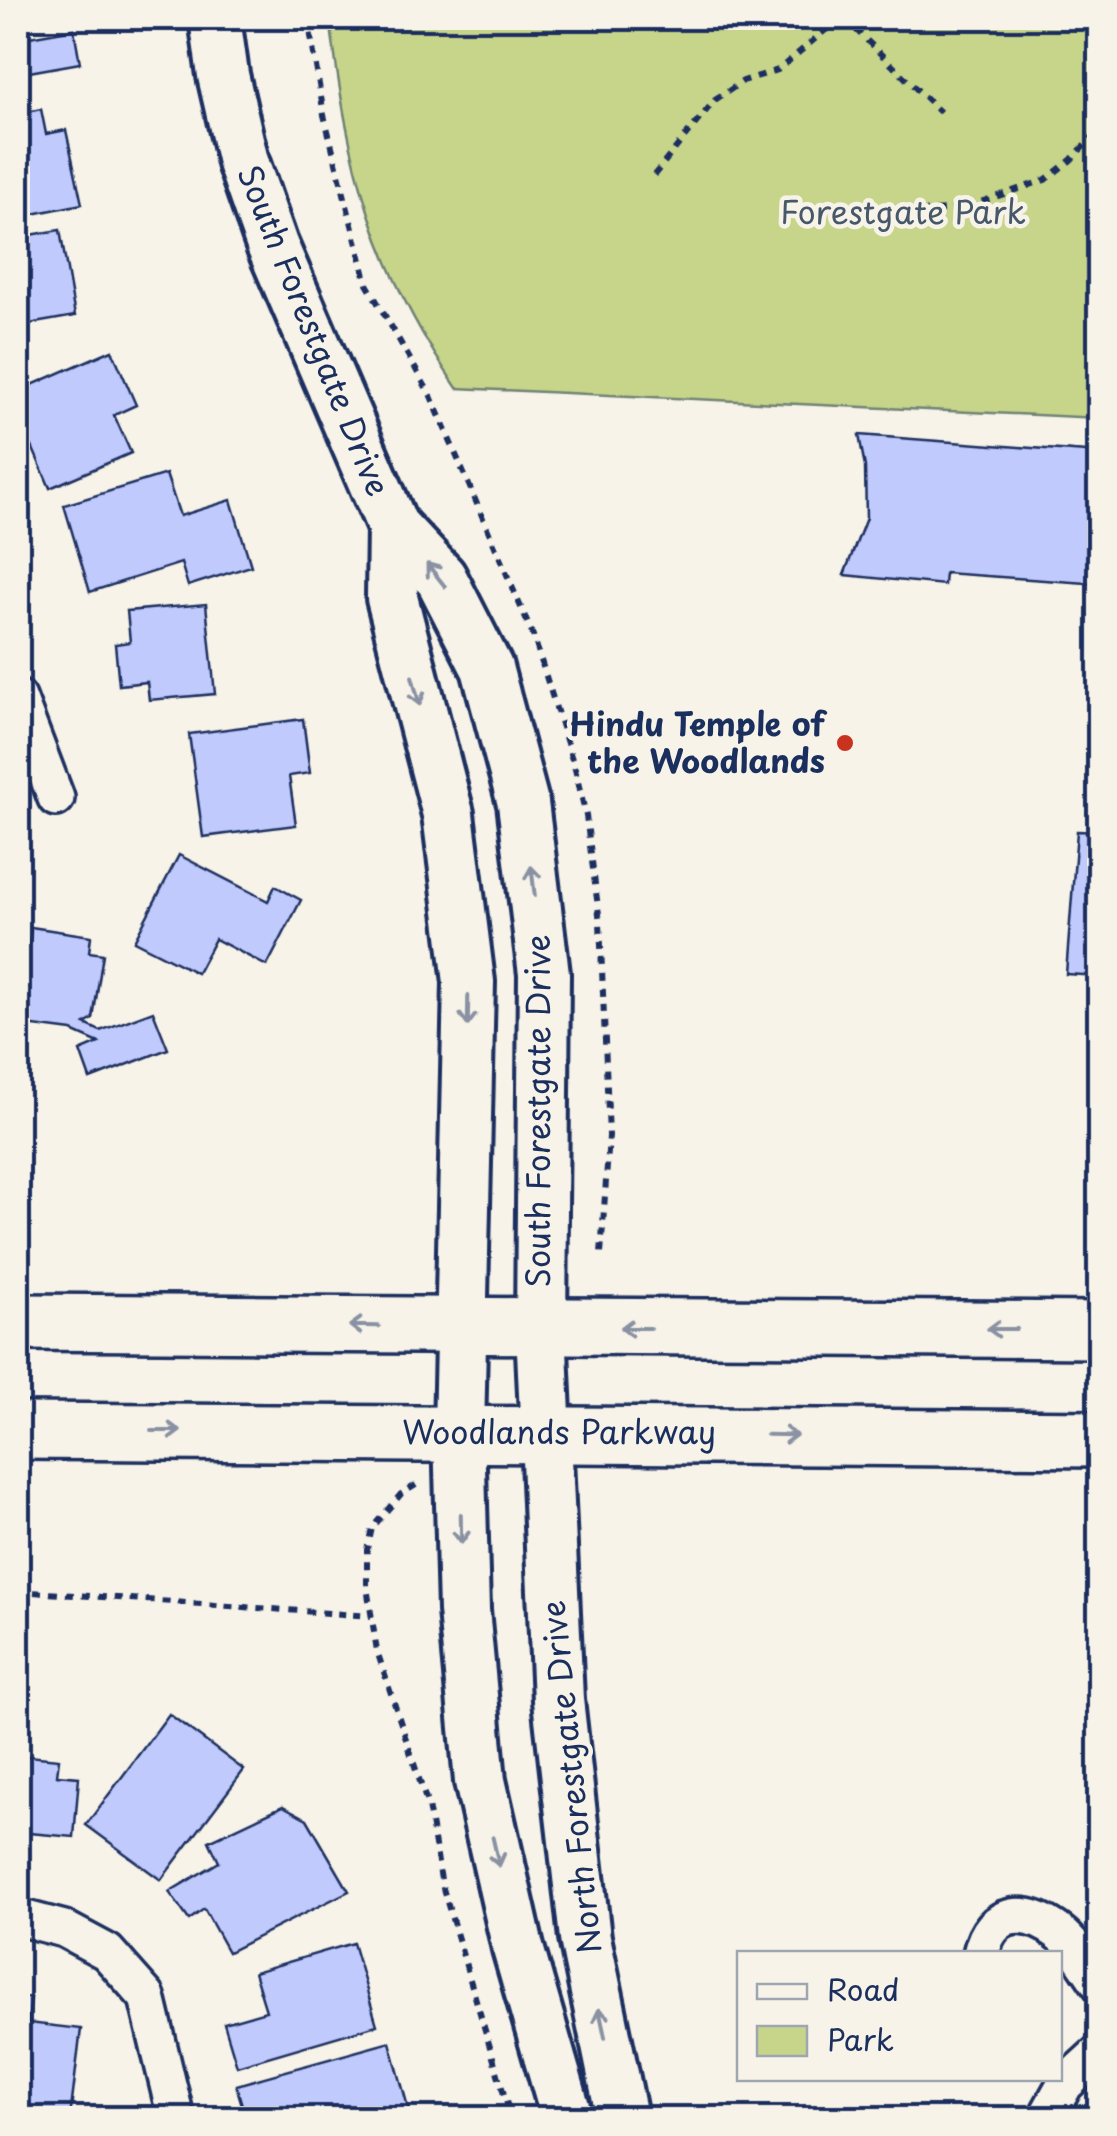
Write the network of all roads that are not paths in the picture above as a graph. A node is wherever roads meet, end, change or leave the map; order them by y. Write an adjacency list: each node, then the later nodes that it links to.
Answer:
1 (214, 18): 2 (street, South Forestgate Drive)
2 (393, 526): 6 (street, South Forestgate Drive, one-way to 6); 7 (street, South Forestgate Drive, one-way to 2)
3 (18, 698): 4 (street)
4 (56, 798)
5 (18, 1322): 6 (main road, one-way to 5)
6 (462, 1327): 7 (main road); 10 (street)
7 (540, 1328): 8 (main road, one-way to 7); 11 (street, South Forestgate Drive)
8 (1100, 1330)
9 (18, 1430): 10 (main road, Woodlands Parkway, one-way to 10)
10 (459, 1432): 11 (main road, Woodlands Parkway); 19 (street, one-way to 19)
11 (545, 1432): 12 (main road, Woodlands Parkway, one-way to 12); 20 (street, North Forestgate Drive, one-way to 11)
12 (1100, 1439)
13 (18, 1917): 18 (street)
14 (982, 1951): 15 (street)
15 (1100, 1984)
16 (1100, 2052): 17 (street)
17 (1062, 2081): 21 (street)
18 (176, 2118)
19 (567, 2118)
20 (622, 2118)
21 (1046, 2118)

